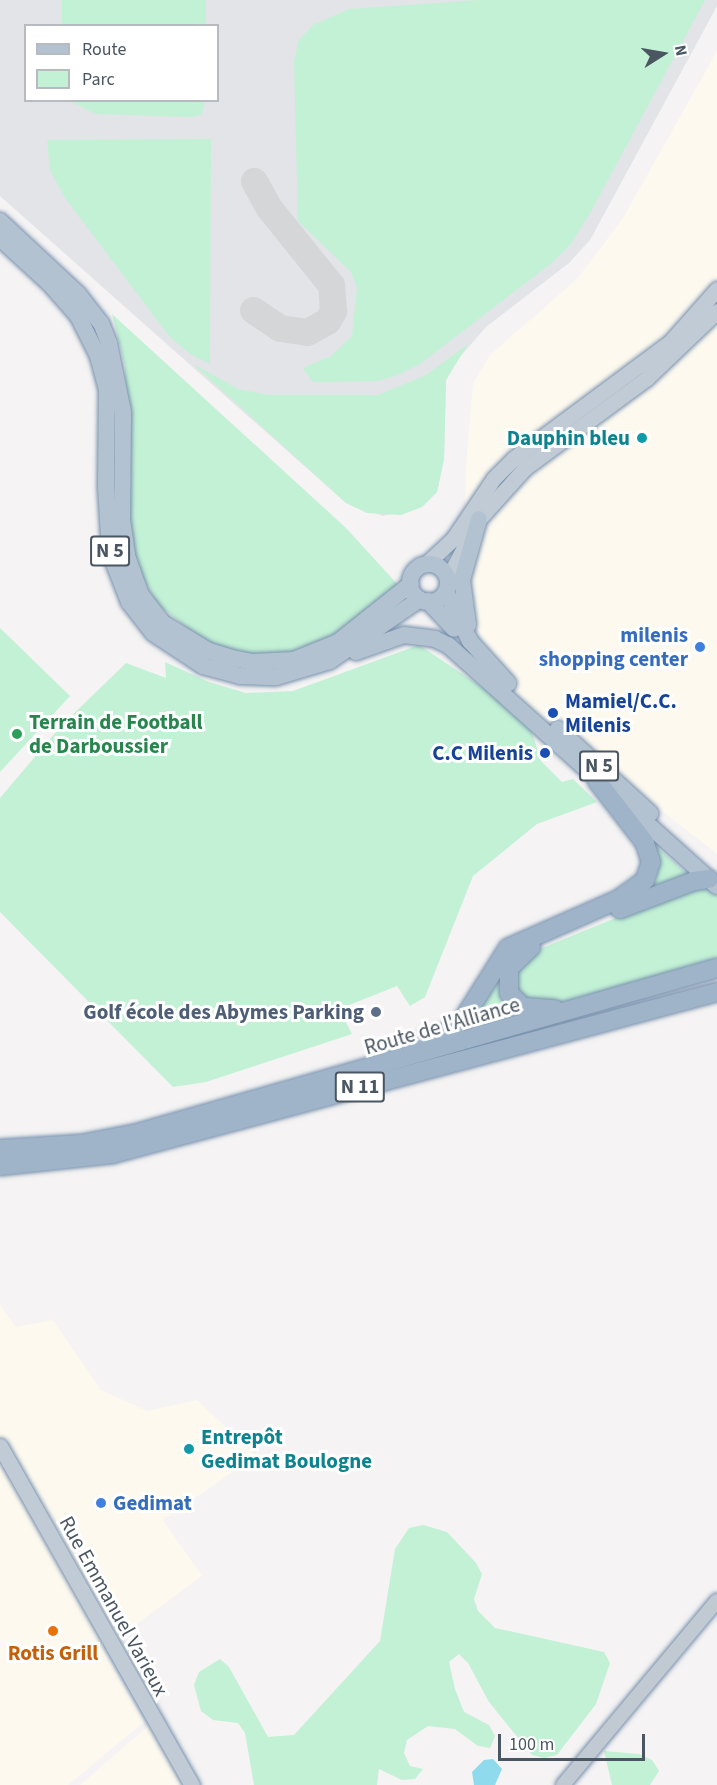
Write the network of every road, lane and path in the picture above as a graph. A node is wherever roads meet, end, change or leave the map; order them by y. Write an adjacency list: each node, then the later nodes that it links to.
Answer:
1 (0, 221): 7 (main road, N 5)
2 (0, 238): 10 (main road, N 5)
3 (717, 289): 6 (main road)
4 (717, 311): 5 (main road)
5 (479, 519): 8 (main road); 11 (main road)
6 (426, 564): 7 (main road); 8 (main road)
7 (411, 584): 9 (main road)
8 (447, 585): 9 (main road); 11 (main road, N 5)
9 (424, 600): 10 (main road, N 5); 12 (main road, N 5)
10 (330, 661): 12 (main road)
11 (492, 667): 14 (main road, N 5)
12 (507, 696): 13 (main road, N 5)
13 (597, 781): 14 (main road, N 5); 20 (highway)
14 (714, 875): 18 (highway)
15 (717, 968): 18 (highway, Route de l'Alliance / N 11)
16 (717, 992): 19 (highway, Route de l'Alliance / N 11)
17 (717, 997): 19 (highway)
18 (613, 999): 20 (highway, Route de l'Alliance / N 11)
19 (626, 1016): 22 (highway, Route de l'Alliance / N 11)
20 (270, 1096): 21 (highway, Route de l'Alliance / N 11)
21 (0, 1149)
22 (0, 1166)
23 (0, 1446): 25 (main road, Rue Emmanuel Varieux)
24 (717, 1601): 26 (street)
25 (192, 1785)
26 (563, 1785)

